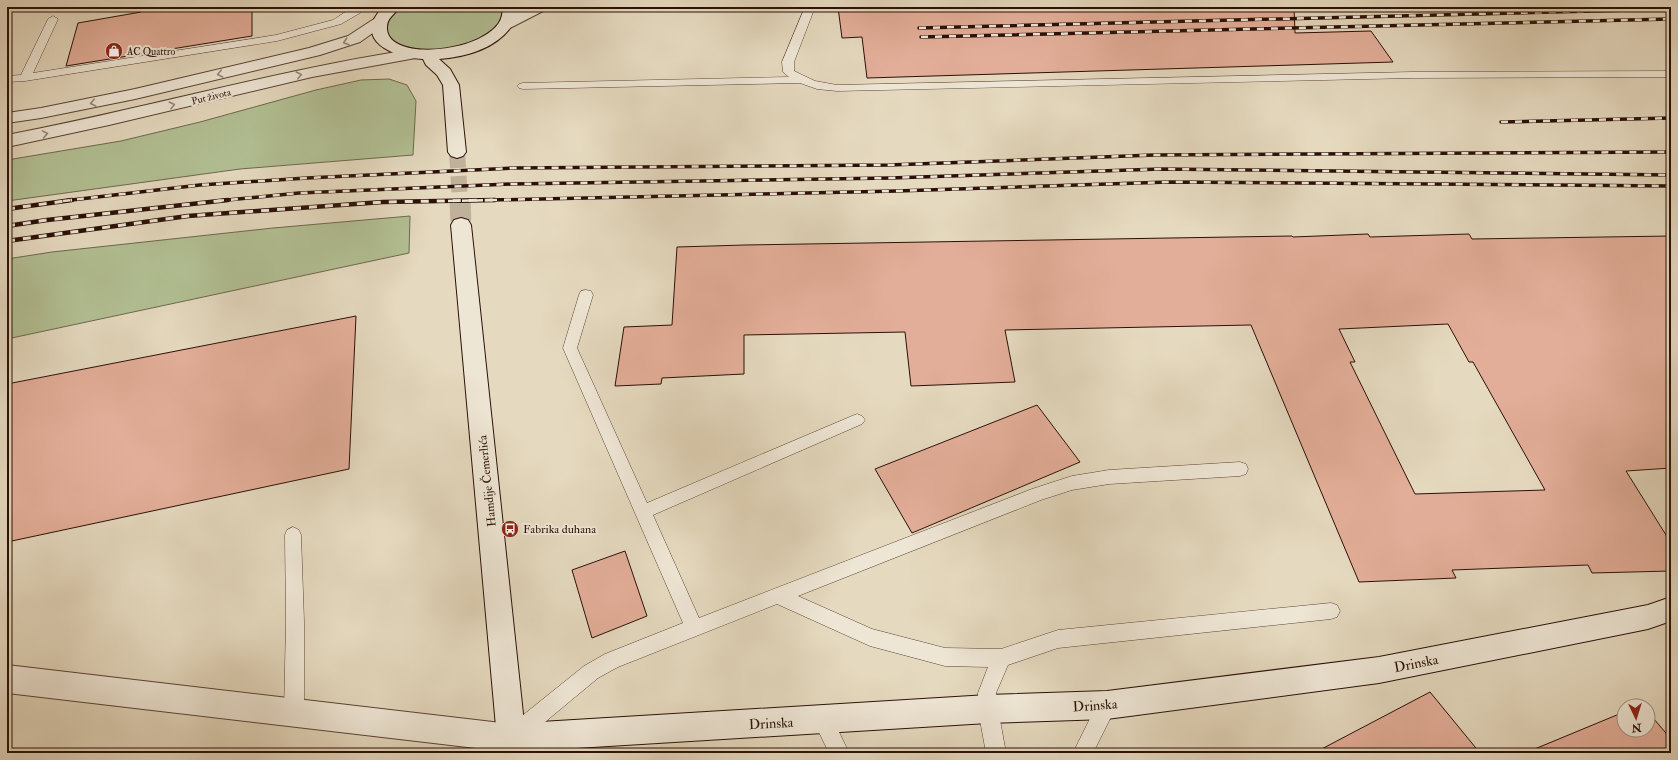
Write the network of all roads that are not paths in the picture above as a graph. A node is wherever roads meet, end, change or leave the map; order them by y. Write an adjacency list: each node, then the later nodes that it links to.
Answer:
1 (358, 7): 12 (lane)
2 (392, 7): 7 (main road, Put života)
3 (510, 7): 8 (main road)
4 (540, 7): 8 (main road)
5 (810, 7): 14 (lane)
6 (53, 19): 12 (lane)
7 (380, 22): 10 (main road); 17 (main road, Put života, one-way to 17)
8 (507, 24): 9 (main road)
9 (484, 42): 10 (main road, Put života); 15 (main road)
10 (422, 54): 15 (main road); 18 (main road, Put života, one-way to 10)
11 (1671, 74): 14 (lane)
12 (24, 78): 13 (lane)
13 (7, 79)
14 (799, 80): 16 (lane)
15 (451, 85): 19 (main road)
16 (523, 86)
17 (7, 118)
18 (7, 141)
19 (458, 152)
20 (461, 225): 36 (main road, Hamdije Čemerlića)
21 (586, 295): 24 (lane)
22 (857, 420): 24 (lane)
23 (1240, 469): 26 (lane)
24 (643, 512): 29 (lane)
25 (293, 535): 34 (lane)
26 (778, 595): 29 (lane); 30 (lane)
27 (1671, 609): 32 (main road, Drinska)
28 (1331, 611): 30 (lane)
29 (694, 628): 36 (lane)
30 (1001, 658): 33 (lane)
31 (7, 679): 34 (main road, Drinska)
32 (1106, 706): 33 (main road, Drinska); 39 (lane)
33 (988, 709): 35 (main road, Drinska); 38 (lane)
34 (294, 713): 36 (main road, Drinska)
35 (823, 720): 36 (main road, Drinska); 37 (lane)
36 (512, 745)
37 (838, 753)
38 (996, 753)
39 (1083, 753)

